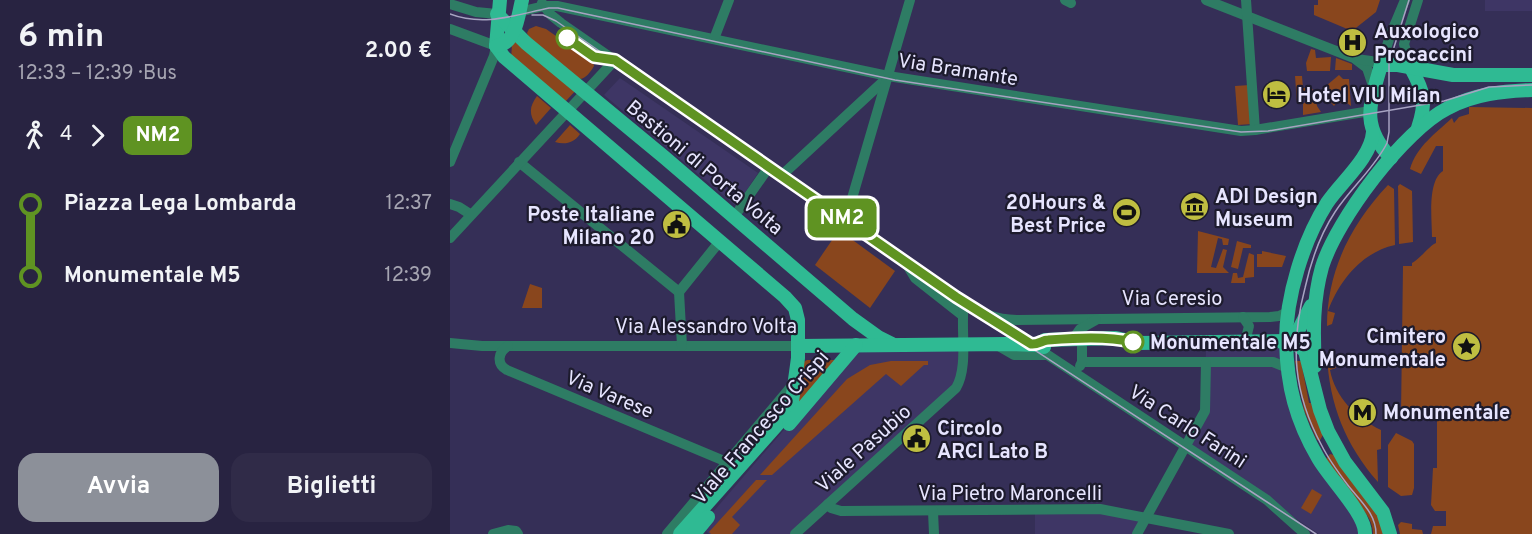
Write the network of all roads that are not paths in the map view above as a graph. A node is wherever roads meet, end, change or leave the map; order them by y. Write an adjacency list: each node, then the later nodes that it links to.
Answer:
1 (729, 0): 14 (street)
2 (910, 0): 21 (street)
3 (1206, 0): 11 (street)
4 (1246, 0): 11 (street)
5 (1405, 0): 18 (street)
6 (1418, 0): 19 (street)
7 (542, 3): 9 (street); 14 (street, Via Bramante); 17 (street, Via Ceresio)
8 (450, 4): 10 (street)
9 (521, 6): 10 (main road); 13 (main road)
10 (499, 7): 13 (main road, Bastioni di Porta Volta); 15 (main road)
11 (1247, 16): 16 (street); 29 (street)
12 (450, 29): 15 (street)
13 (514, 31): 15 (main road); 24 (main road, Bastioni di Porta Volta)
14 (714, 39): 21 (street, Via Bramante)
15 (496, 46): 27 (main road); 33 (street)
16 (1354, 58): 18 (street); 22 (street)
17 (615, 60): 24 (street); 35 (street, Via Ceresio)
18 (1386, 65): 19 (main road); 22 (main road)
19 (1411, 68): 20 (main road); 30 (main road)
20 (1532, 75)
21 (888, 76): 25 (street); 26 (street); 29 (street, Via Bramante)
22 (1374, 89): 28 (main road)
23 (1532, 90): 30 (main road)
24 (585, 91): 27 (street); 39 (main road, Bastioni di Porta Volta)
25 (861, 102): 26 (street); 36 (street)
26 (878, 110): 40 (street)
27 (567, 111): 34 (street); 42 (main road)
28 (1370, 111): 29 (street, Via Bramante); 31 (main road)
29 (1255, 130)
30 (1417, 130): 32 (main road)
31 (1373, 132): 32 (main road); 47 (main road)
32 (1391, 158): 45 (main road)
33 (450, 162)
34 (519, 162): 38 (street); 44 (street)
35 (768, 167): 36 (street, Via Ceresio); 39 (street)
36 (781, 176): 40 (street, Via Ceresio)
37 (455, 205): 38 (street)
38 (470, 214): 41 (street)
39 (734, 217): 50 (main road, Bastioni di Porta Volta)
40 (843, 219): 43 (street, Via Ceresio)
41 (450, 238)
42 (720, 241): 44 (street); 62 (main road)
43 (904, 261): 46 (street, Via Ceresio); 48 (street)
44 (679, 292): 61 (street)
45 (1316, 295): 52 (main road); 69 (main road)
46 (964, 302): 48 (street); 51 (street, Via Ceresio)
47 (1290, 311): 49 (street, Via Ceresio); 52 (main road)
48 (962, 315): 57 (street)
49 (1243, 317): 51 (street, Via Ceresio); 53 (street, Via Ceresio)
50 (853, 319): 56 (main road, Bastioni di Porta Volta); 59 (main road)
51 (1089, 320): 55 (street)
52 (1286, 341): 53 (main road, Via Ceresio); 66 (main road); 69 (main road)
53 (1245, 342): 55 (main road, Via Ceresio)
54 (450, 343): 60 (street, Via Alessandro Volta)
55 (1083, 343): 63 (main road, Via Ceresio); 64 (street)
56 (892, 344): 57 (main road, Via Alessandro Volta); 59 (main road, Via Alessandro Volta)
57 (962, 344): 58 (main road, Via Alessandro Volta); 76 (street, Viale Pasubio)
58 (995, 344): 63 (main road, Via Alessandro Volta); 63 (street)
59 (856, 345): 62 (main road, Via Alessandro Volta); 84 (main road, Viale Francesco Crispi)
60 (508, 346): 61 (street, Via Alessandro Volta); 74 (street, Via Varese)
61 (682, 346): 62 (street, Via Alessandro Volta)
62 (798, 346): 68 (main road, Viale Francesco Crispi)
63 (1038, 348): 67 (street, Via Carlo Farini)
64 (1082, 362): 65 (street); 67 (street)
65 (1206, 362): 66 (street); 72 (street)
66 (1288, 368): 71 (main road)
67 (1075, 374): 72 (street, Via Carlo Farini)
68 (795, 381): 74 (street, Viale Francesco Crispi); 83 (main road, Viale Francesco Crispi)
69 (1316, 392): 70 (main road)
70 (1328, 431): 71 (main road); 73 (main road)
71 (1310, 444): 75 (main road)
72 (1186, 446): 78 (street); 88 (street, Via Carlo Farini)
73 (1339, 451): 75 (main road); 90 (main road)
74 (726, 464): 82 (street, Viale Francesco Crispi)
75 (1322, 466): 89 (main road)
76 (828, 504): 77 (street, Via Pietro Maroncelli); 80 (street, Viale Pasubio)
77 (933, 511): 78 (street, Via Pietro Maroncelli); 85 (street)
78 (1146, 518): 86 (street); 87 (street, Via Pietro Maroncelli)
79 (517, 532): 81 (street)
80 (802, 532)
81 (493, 534)
82 (667, 534)
83 (680, 534)
84 (693, 534)
85 (934, 534)
86 (1137, 534)
87 (1229, 534)
88 (1305, 534)
89 (1365, 534)
90 (1390, 534)

